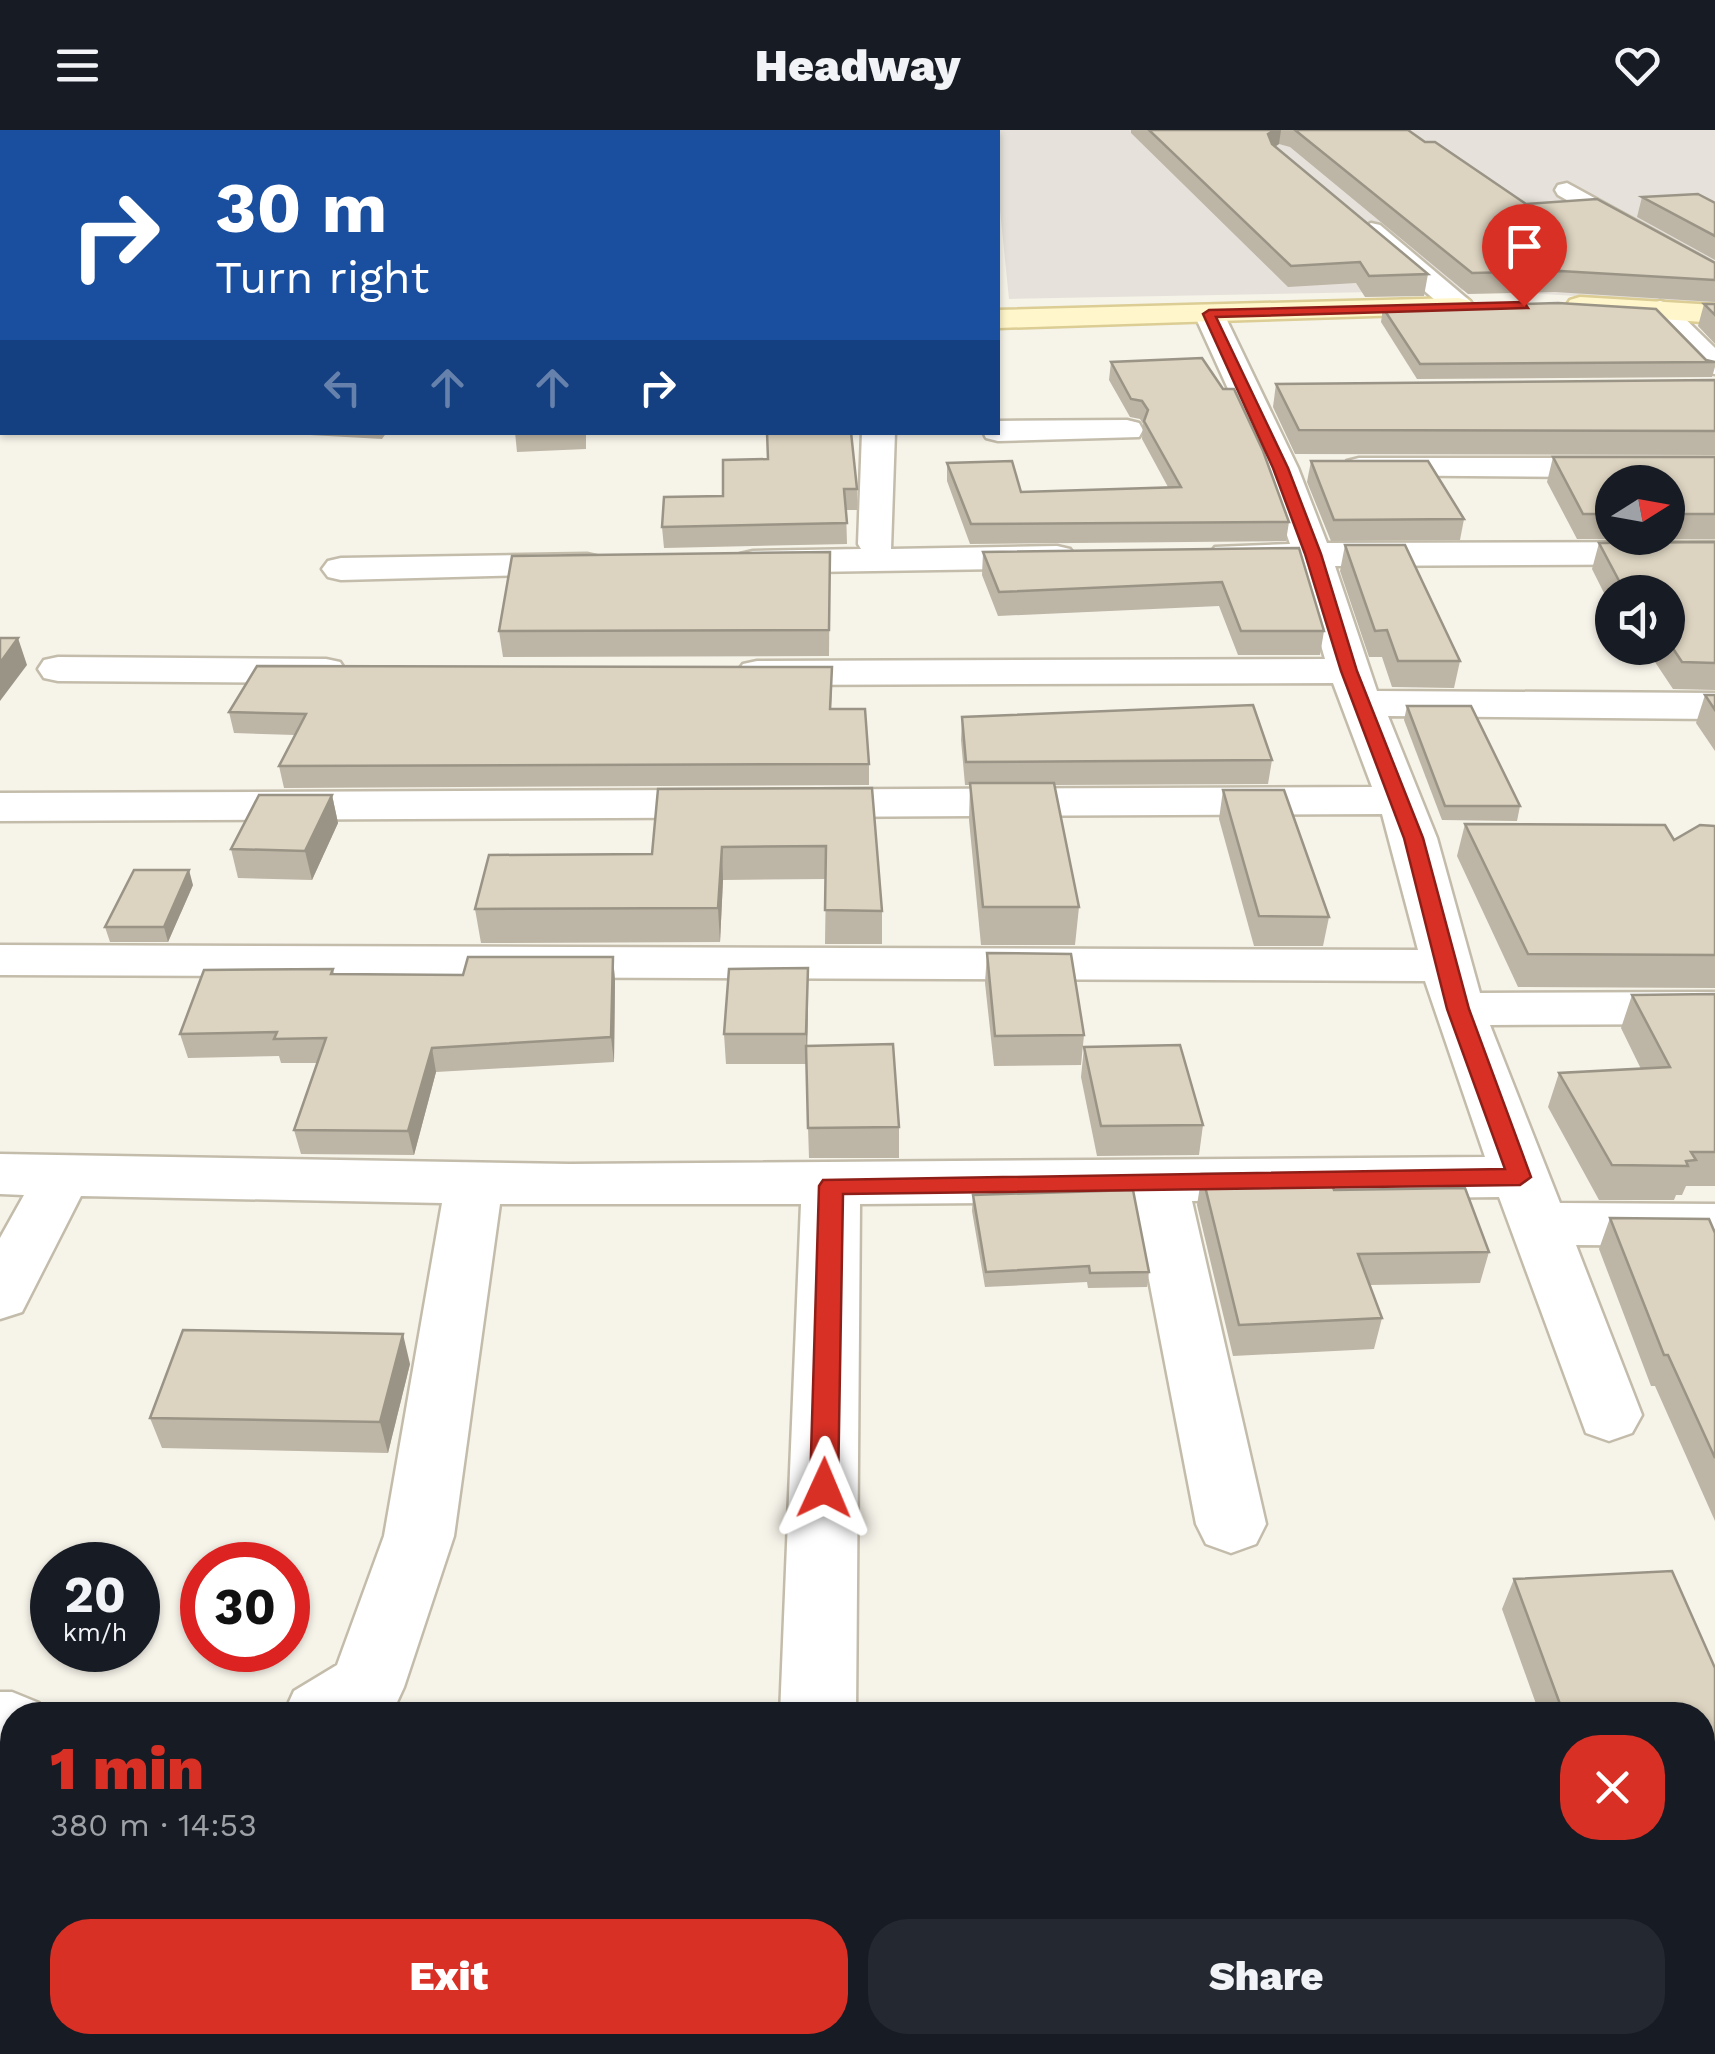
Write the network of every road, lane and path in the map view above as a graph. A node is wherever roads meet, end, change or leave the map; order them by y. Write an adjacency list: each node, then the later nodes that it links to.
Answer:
1 (1567, 190): 3 (street)
2 (1355, 218): 5 (street)
3 (1715, 276)
4 (1556, 305): 6 (main road)
5 (1470, 307): 7 (main road)
6 (1660, 310): 8 (main road); 10 (street)
7 (1209, 314): 9 (main road); 11 (street)
8 (1715, 314)
9 (1000, 319)
10 (1708, 382)
11 (1244, 394): 12 (street); 16 (street)
12 (1283, 394)
13 (1126, 430): 14 (street)
14 (1000, 431)
15 (879, 435): 18 (street)
16 (1280, 468): 17 (street); 19 (street)
17 (1715, 468)
18 (876, 544)
19 (1313, 554): 20 (street); 21 (street); 29 (street)
20 (1715, 554)
21 (1194, 556)
22 (1094, 557): 23 (street)
23 (717, 562)
24 (618, 564): 25 (street)
25 (341, 570)
26 (58, 669): 27 (street)
27 (357, 672)
28 (716, 673): 29 (street)
29 (1356, 687): 30 (street); 32 (street)
30 (1715, 706)
31 (0, 807): 32 (street)
32 (1422, 826): 34 (street)
33 (0, 960): 34 (street)
34 (1452, 987): 35 (street); 41 (street)
35 (1715, 1008)
36 (0, 1174): 37 (street)
37 (62, 1175): 39 (street); 43 (street)
38 (1159, 1182): 40 (street); 41 (street); 45 (street)
39 (474, 1184): 40 (street); 46 (street)
40 (831, 1186): 47 (street)
41 (1528, 1201): 42 (street); 44 (street)
42 (1711, 1233)
43 (0, 1296)
44 (1609, 1414)
45 (1230, 1524)
46 (342, 1702)
47 (818, 1702)

